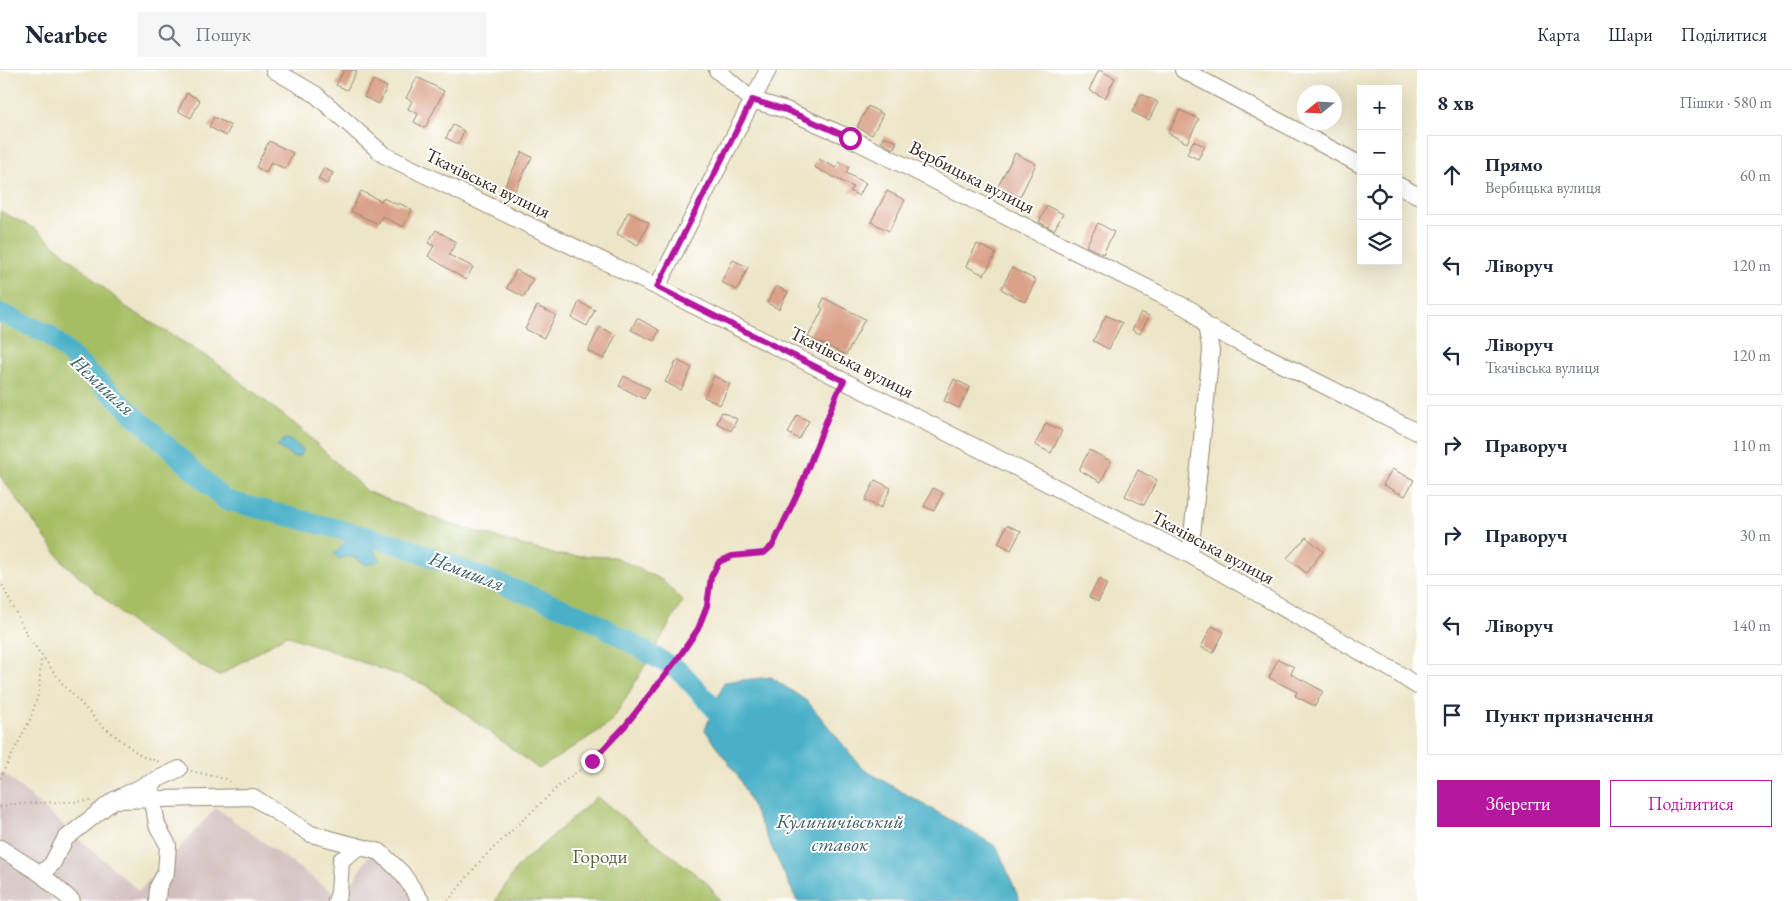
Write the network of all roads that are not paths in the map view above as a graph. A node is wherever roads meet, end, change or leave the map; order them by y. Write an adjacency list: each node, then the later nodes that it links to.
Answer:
1 (274, 70): 9 (street, Ткачівська вулиця)
2 (717, 70): 5 (street, Вербицька вулиця)
3 (768, 70): 5 (street)
4 (1183, 70): 6 (street)
5 (752, 100): 9 (street); 10 (street, Вербицька вулиця)
6 (1357, 163)
7 (1402, 187): 8 (street)
8 (1417, 195)
9 (657, 287): 12 (street, Ткачівська вулиця)
10 (1206, 326): 11 (street, Вербицька вулиця); 12 (street)
11 (1417, 432)
12 (1190, 555): 13 (street, Ткачівська вулиця)
13 (1417, 686)
14 (179, 769): 15 (street)
15 (151, 781): 16 (street); 17 (street)
16 (152, 799): 17 (street); 18 (street); 23 (street)
17 (114, 800): 20 (street)
18 (359, 847): 21 (street); 24 (street)
19 (0, 848): 20 (street)
20 (41, 874): 22 (street)
21 (418, 899)
22 (72, 901)
23 (157, 901)
24 (336, 901)

